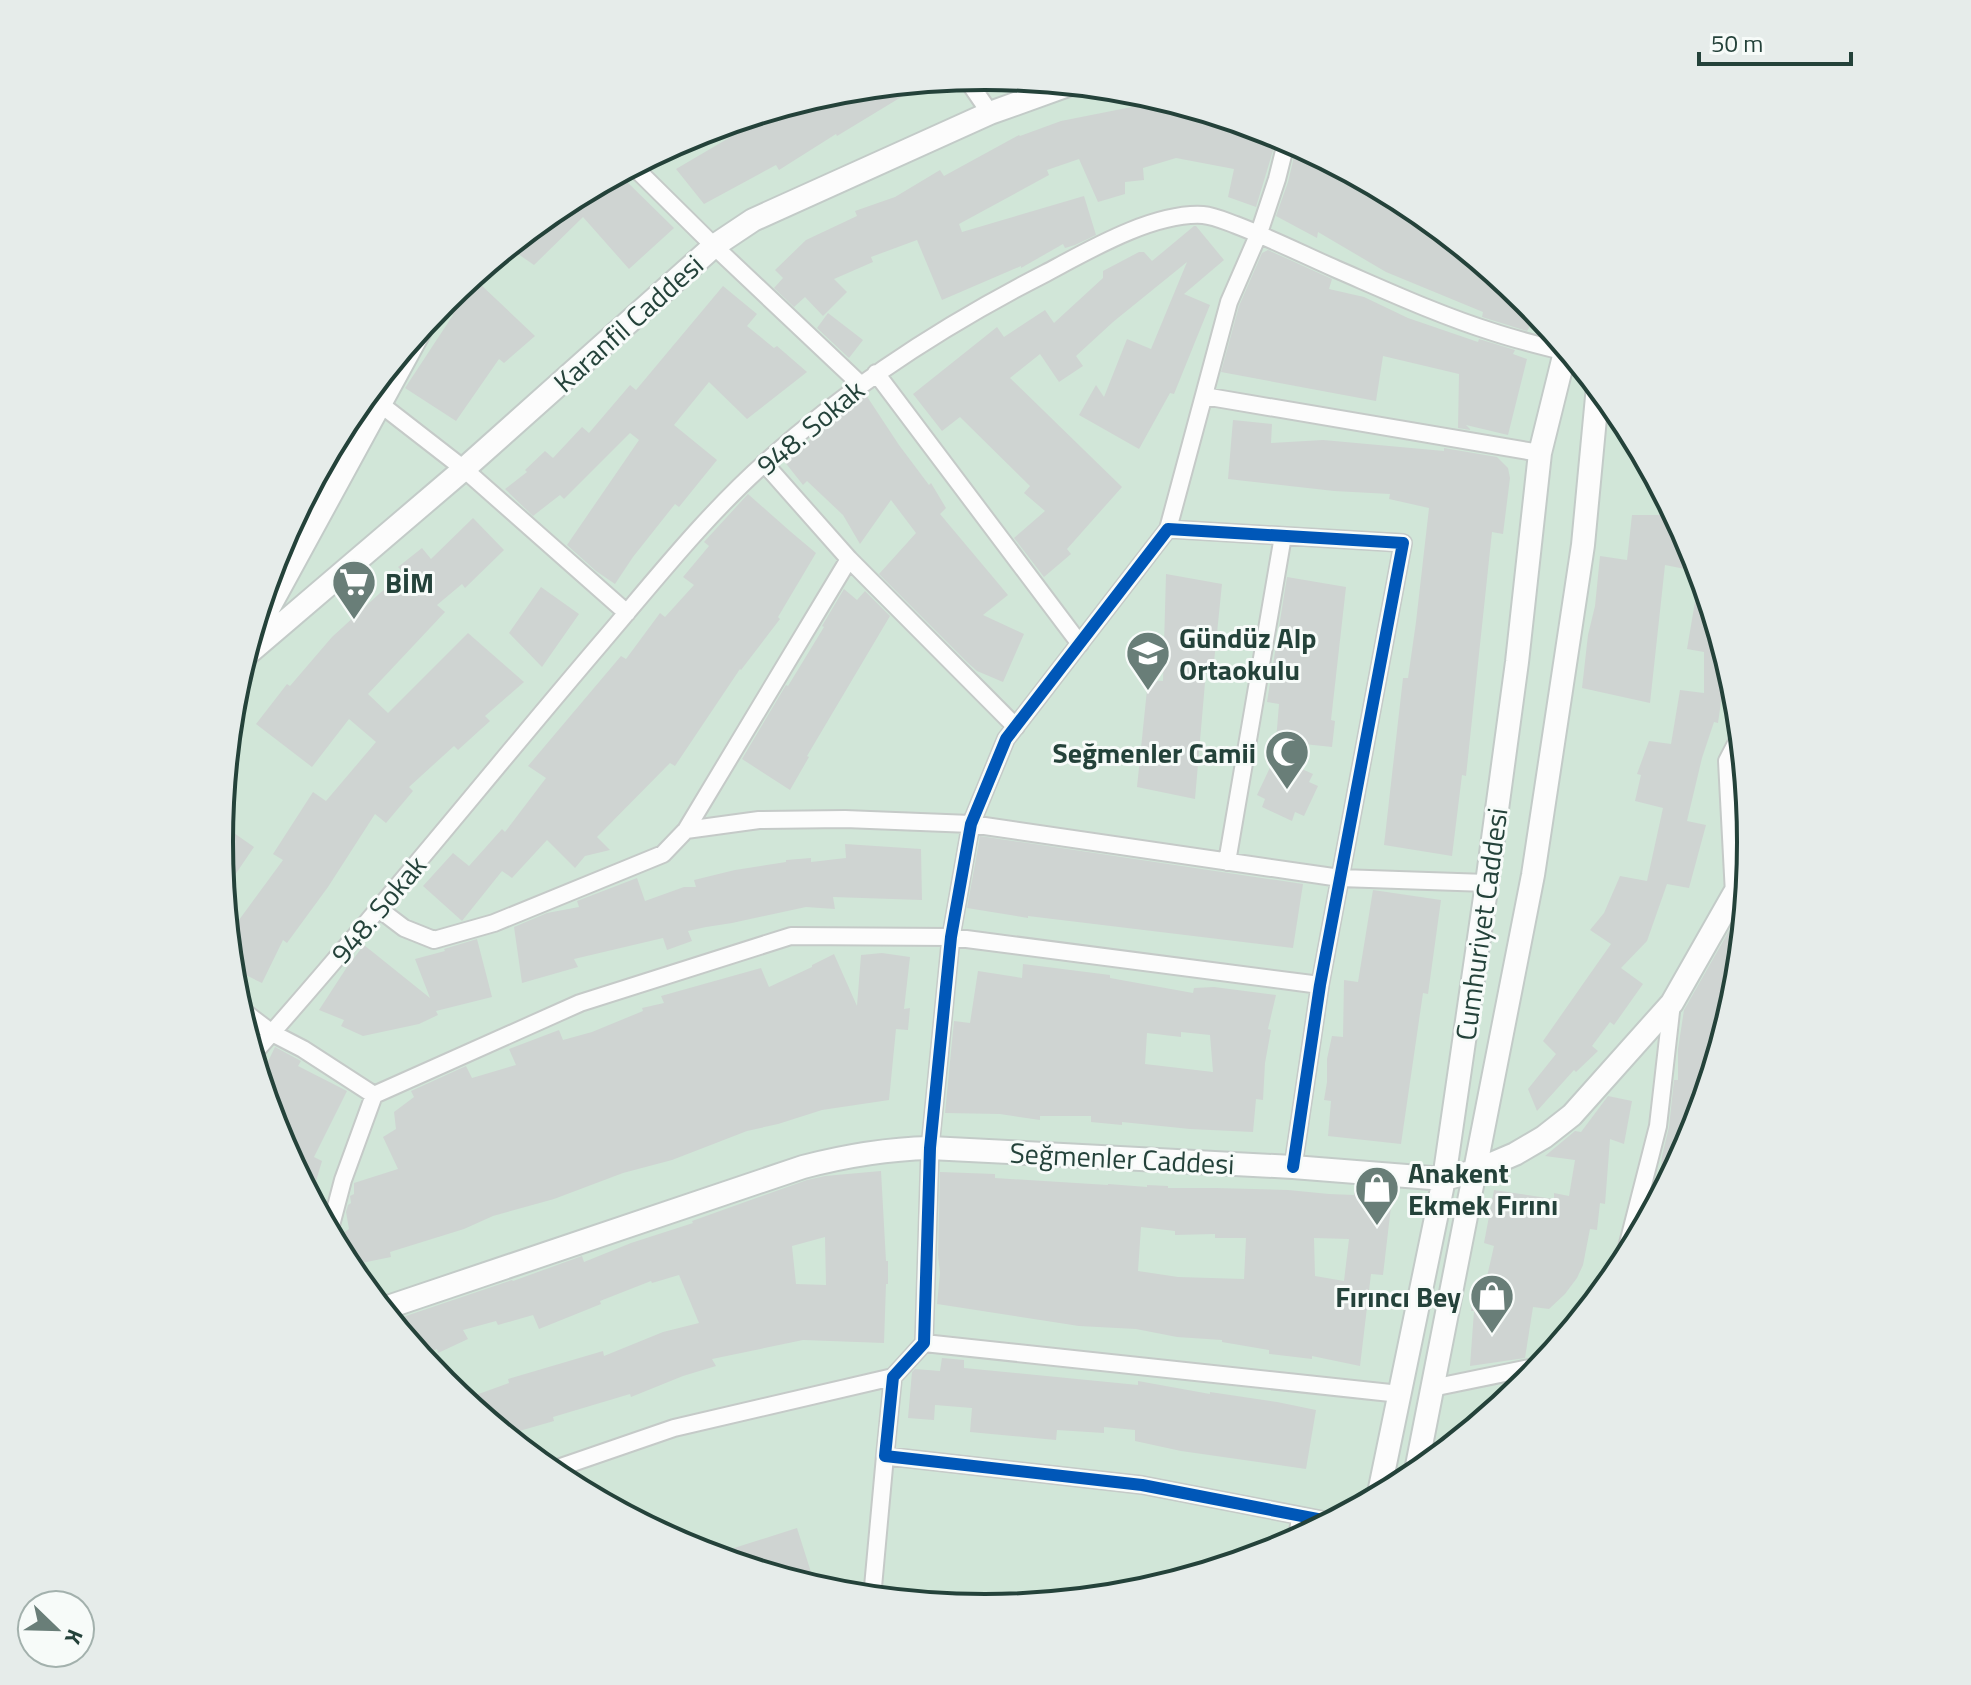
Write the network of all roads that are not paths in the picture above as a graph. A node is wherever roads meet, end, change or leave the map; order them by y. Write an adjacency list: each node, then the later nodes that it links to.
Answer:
1 (975, 90): 3 (street)
2 (1046, 93): 3 (street, Karanfil Caddesi)
3 (990, 113): 7 (street, Karanfil Caddesi)
4 (1284, 152): 6 (street)
5 (641, 174): 7 (street)
6 (1259, 233): 8 (street, 948. Sokak); 10 (street, 948. Sokak); 12 (street)
7 (714, 246): 11 (street); 18 (street, Karanfil Caddesi)
8 (1551, 347)
9 (1563, 361): 16 (street, Cumhuriyet Caddesi)
10 (876, 373): 11 (street, 948. Sokak); 25 (street)
11 (860, 384): 17 (street, 948. Sokak)
12 (1204, 396): 16 (street); 19 (street)
13 (377, 400): 18 (street)
14 (1596, 404): 45 (street, Cumhuriyet Caddesi)
15 (363, 420): 22 (street)
16 (1540, 453): 32 (street, Cumhuriyet Caddesi)
17 (764, 463): 21 (street); 23 (street, 948. Sokak)
18 (464, 469): 23 (street); 24 (street, Karanfil Caddesi)
19 (1168, 529): 20 (street); 25 (street)
20 (1283, 536): 30 (street); 31 (street)
21 (849, 559): 26 (street); 29 (street)
22 (279, 585)
23 (627, 613): 35 (street, 948. Sokak)
24 (261, 643)
25 (1080, 644): 26 (street)
26 (1016, 727): 28 (street)
27 (1733, 750): 34 (street)
28 (971, 824): 29 (street); 30 (street); 36 (street)
29 (686, 830): 35 (street)
30 (1227, 862): 31 (street)
31 (1340, 878): 32 (street); 37 (street)
32 (1487, 883): 46 (street, Cumhuriyet Caddesi)
33 (1736, 892): 34 (street, Seğmenler Caddesi)
34 (1734, 894): 38 (street, Seğmenler Caddesi)
35 (379, 909): 40 (street, 948. Sokak)
36 (951, 937): 37 (street); 42 (street); 43 (street)
37 (1320, 985): 44 (street)
38 (1672, 1003): 45 (street, Seğmenler Caddesi); 47 (street)
39 (255, 1020): 40 (street)
40 (272, 1033): 41 (street, 948. Sokak); 42 (street)
41 (261, 1045)
42 (374, 1095): 48 (street)
43 (930, 1148): 44 (street, Seğmenler Caddesi); 49 (street, Seğmenler Caddesi); 50 (street)
44 (1293, 1167): 46 (street, Seğmenler Caddesi)
45 (1475, 1171): 46 (street, Seğmenler Caddesi); 53 (street, Cumhuriyet Caddesi)
46 (1444, 1179): 54 (street, Cumhuriyet Caddesi)
47 (1640, 1214)
48 (333, 1217)
49 (393, 1305)
50 (924, 1343): 52 (street); 54 (street)
51 (1523, 1369): 53 (street)
52 (893, 1377): 55 (street); 57 (street)
53 (1432, 1388): 56 (street, Cumhuriyet Caddesi)
54 (1400, 1394): 58 (street, Cumhuriyet Caddesi)
55 (885, 1456): 59 (street); 62 (street)
56 (1419, 1457)
57 (564, 1466)
58 (1381, 1482)
59 (1300, 1516): 60 (street); 61 (street)
60 (1314, 1519)
61 (1299, 1526)
62 (873, 1587)

